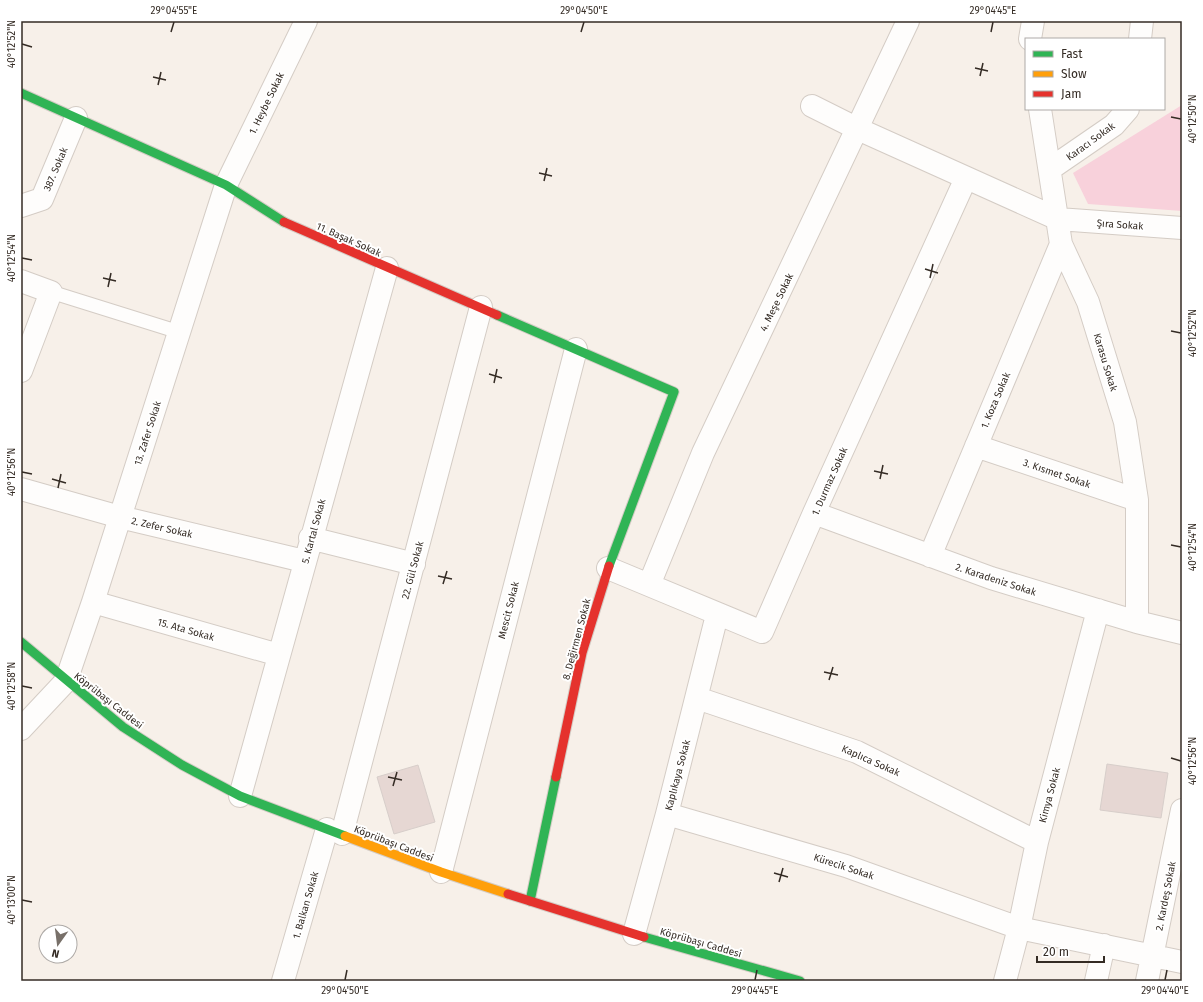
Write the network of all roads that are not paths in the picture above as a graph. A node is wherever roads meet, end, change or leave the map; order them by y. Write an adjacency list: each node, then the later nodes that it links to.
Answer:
1 (306, 21): 15 (street, 1. Heybe Sokak)
2 (908, 21): 12 (street, 4. Meşe Sokak)
3 (1033, 21): 5 (street)
4 (1142, 21): 6 (street)
5 (1030, 38)
6 (1140, 38)
7 (21, 92): 11 (street, 11. Başak Sokak)
8 (812, 106): 12 (street)
9 (1040, 110): 13 (street, Karasu Sokak)
10 (1127, 110): 13 (street, Karacı Sokak)
11 (76, 118): 15 (street, 11. Başak Sokak); 16 (street, 387. Sokak)
12 (858, 128): 14 (street); 38 (street, 4. Meşe Sokak)
13 (1050, 169): 17 (street, Karasu Sokak)
14 (966, 178): 17 (street); 31 (street, 1. Durmaz Sokak)
15 (226, 185): 20 (street, 11. Başak Sokak); 24 (street, 13. Zafer Sokak)
16 (21, 206)
17 (1058, 220): 18 (street, Şıra Sokak); 19 (street, Karasu Sokak)
18 (1182, 228)
19 (1061, 244): 28 (street, 1. Koza Sokak); 30 (street, Karasu Sokak)
20 (387, 268): 23 (street, 11. Başak Sokak); 33 (street, 5. Kartal Sokak)
21 (21, 281): 22 (street)
22 (51, 292): 24 (lane); 26 (street)
23 (481, 307): 25 (street, 11. Başak Sokak); 36 (street, 22. Gül Sokak)
24 (179, 332): 32 (street, 13. Zafer Sokak)
25 (576, 349): 27 (street, 11. Başak Sokak); 54 (street, Mescit Sokak)
26 (21, 371)
27 (674, 392): 37 (street, 8. Değirmen Sokak)
28 (976, 446): 30 (street, 3. Kısmet Sokak); 34 (street, 1. Koza Sokak)
29 (21, 489): 32 (street, 2. Zefer Sokak)
30 (1137, 500): 42 (street, Karasu Sokak)
31 (814, 513): 34 (street, 2. Karadeniz Sokak); 41 (street, 1. Durmaz Sokak)
32 (120, 517): 35 (street, 2. Zefer Sokak); 39 (street, 13. Zafer Sokak)
33 (310, 538): 35 (street, 5. Kartal Sokak); 36 (street)
34 (930, 556): 40 (street, 2. Karadeniz Sokak)
35 (304, 561): 45 (street, 5. Kartal Sokak)
36 (414, 564): 52 (street, 22. Gül Sokak)
37 (608, 568): 38 (street, 1. Durmaz Sokak); 55 (street, 8. Değirmen Sokak)
38 (649, 585): 41 (street, 1. Durmaz Sokak)
39 (93, 602): 45 (street, 15. Ata Sokak); 46 (street, 13. Zafer Sokak)
40 (1098, 610): 42 (street, 2. Karadeniz Sokak); 53 (street, Kimya Sokak)
41 (717, 615): 47 (street, Kaplıkaya Sokak)
42 (1138, 622): 43 (street, 2. Karadeniz Sokak)
43 (1182, 633)
44 (21, 642): 46 (street, Köprübaşı Caddesi)
45 (279, 655): 49 (street, 5. Kartal Sokak)
46 (66, 680): 48 (street); 49 (street, Köprübaşı Caddesi)
47 (697, 698): 51 (street, Kaplıkaya Sokak); 53 (street, Kaplıca Sokak)
48 (21, 729)
49 (240, 796): 52 (street, Köprübaşı Caddesi)
50 (1182, 810): 59 (street, 2. Kardeş Sokak)
51 (667, 814): 56 (street, Kürecik Sokak); 57 (street, Kaplıkaya Sokak)
52 (334, 832): 54 (street, Köprübaşı Caddesi); 61 (street, 1. Balkan Sokak)
53 (1037, 842): 56 (street, Kimya Sokak)
54 (441, 872): 55 (street, Köprübaşı Caddesi)
55 (530, 901): 57 (street, Köprübaşı Caddesi)
56 (1019, 928): 58 (street, Kürecik Sokak); 63 (street, Kimya Sokak)
57 (634, 934): 62 (street, Köprübaşı Caddesi)
58 (1104, 945): 59 (street, Kürecik Sokak); 64 (street)
59 (1153, 955): 60 (street, Kürecik Sokak); 65 (street, 2. Kardeş Sokak)
60 (1182, 962)
61 (283, 981)
62 (800, 981)
63 (1005, 981)
64 (1096, 981)
65 (1147, 981)

